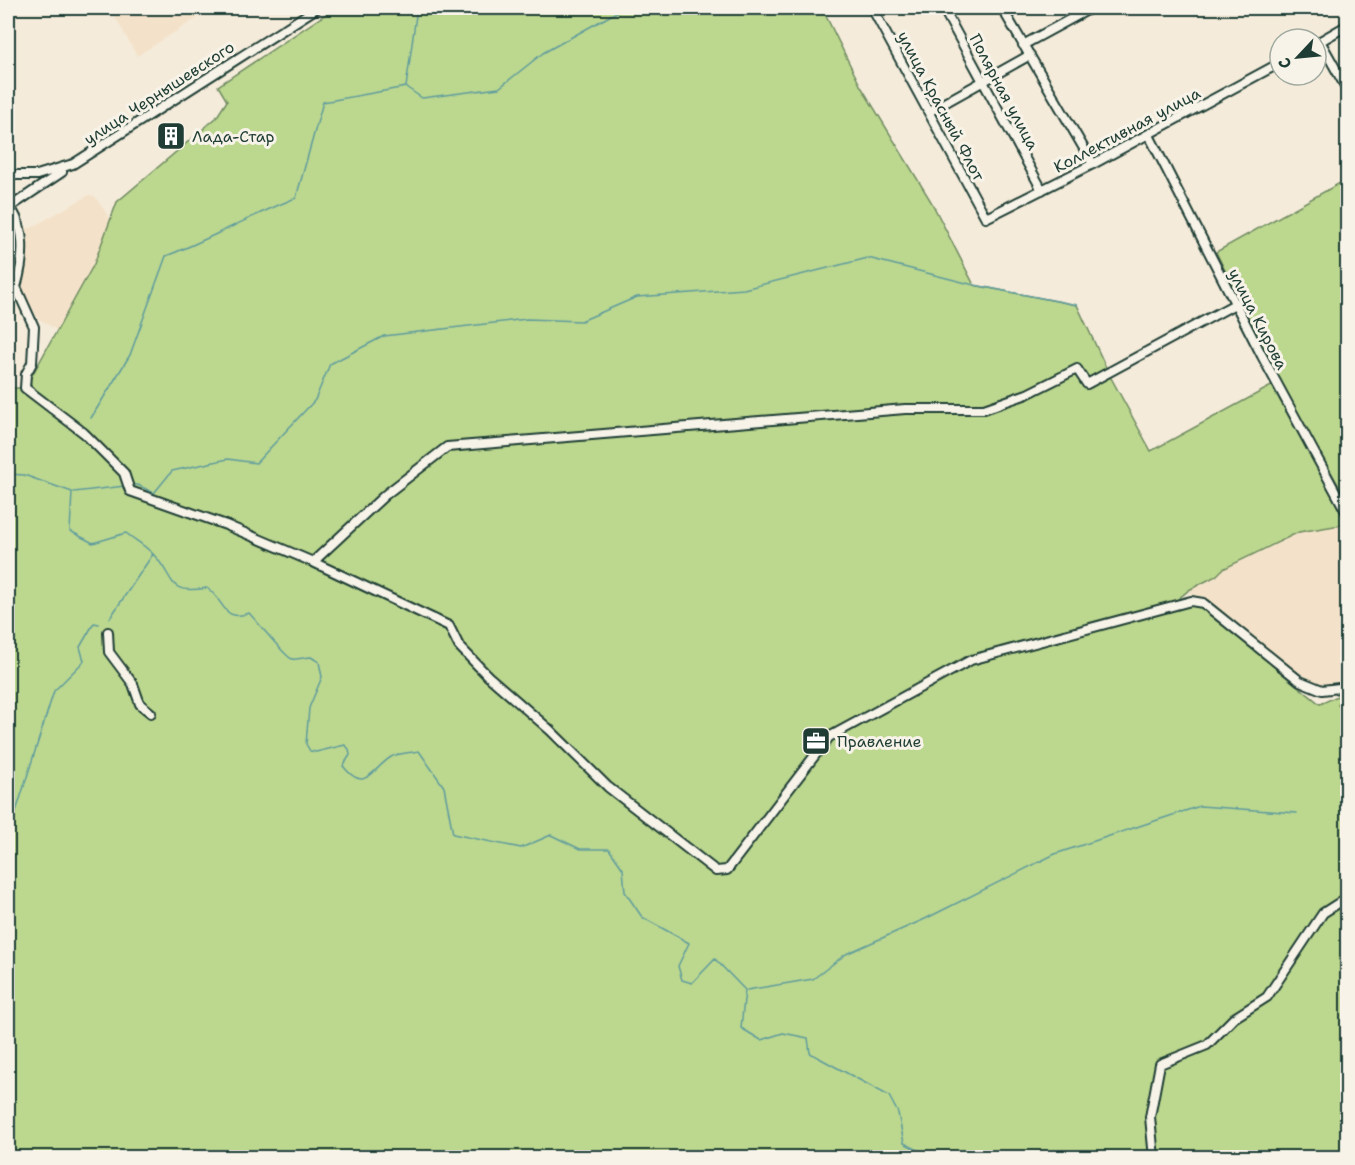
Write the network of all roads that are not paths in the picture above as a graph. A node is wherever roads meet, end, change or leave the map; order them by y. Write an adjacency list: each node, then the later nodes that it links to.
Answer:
1 (317, 8): 16 (street, улица Чернышевского)
2 (872, 8): 14 (street, улица Красный Флот)
3 (943, 8): 12 (street, Полярная улица)
4 (1002, 8): 8 (street)
5 (1091, 8): 8 (street)
6 (1347, 25): 7 (street)
7 (1328, 36)
8 (1023, 45): 9 (street)
9 (1030, 55): 12 (street); 17 (street)
10 (1328, 59): 13 (street)
11 (1268, 70): 15 (street, Коллективная улица)
12 (983, 82): 14 (street); 19 (street, Полярная улица)
13 (1347, 91)
14 (930, 111): 21 (street, улица Красный Флот)
15 (1149, 135): 17 (street, Коллективная улица); 22 (street, улица Кирова)
16 (73, 164): 18 (street, улица Чернышевского); 20 (street)
17 (1093, 164): 19 (street, Коллективная улица)
18 (8, 175)
19 (1042, 190): 21 (street, Коллективная улица)
20 (9, 206): 24 (street)
21 (986, 218)
22 (1235, 304): 23 (street, улица Кирова); 24 (street)
23 (1347, 514)
24 (313, 562): 26 (street)
25 (108, 632): 27 (street)
26 (1347, 687)
27 (151, 713)
28 (1347, 897): 29 (street)
29 (1154, 1158)

